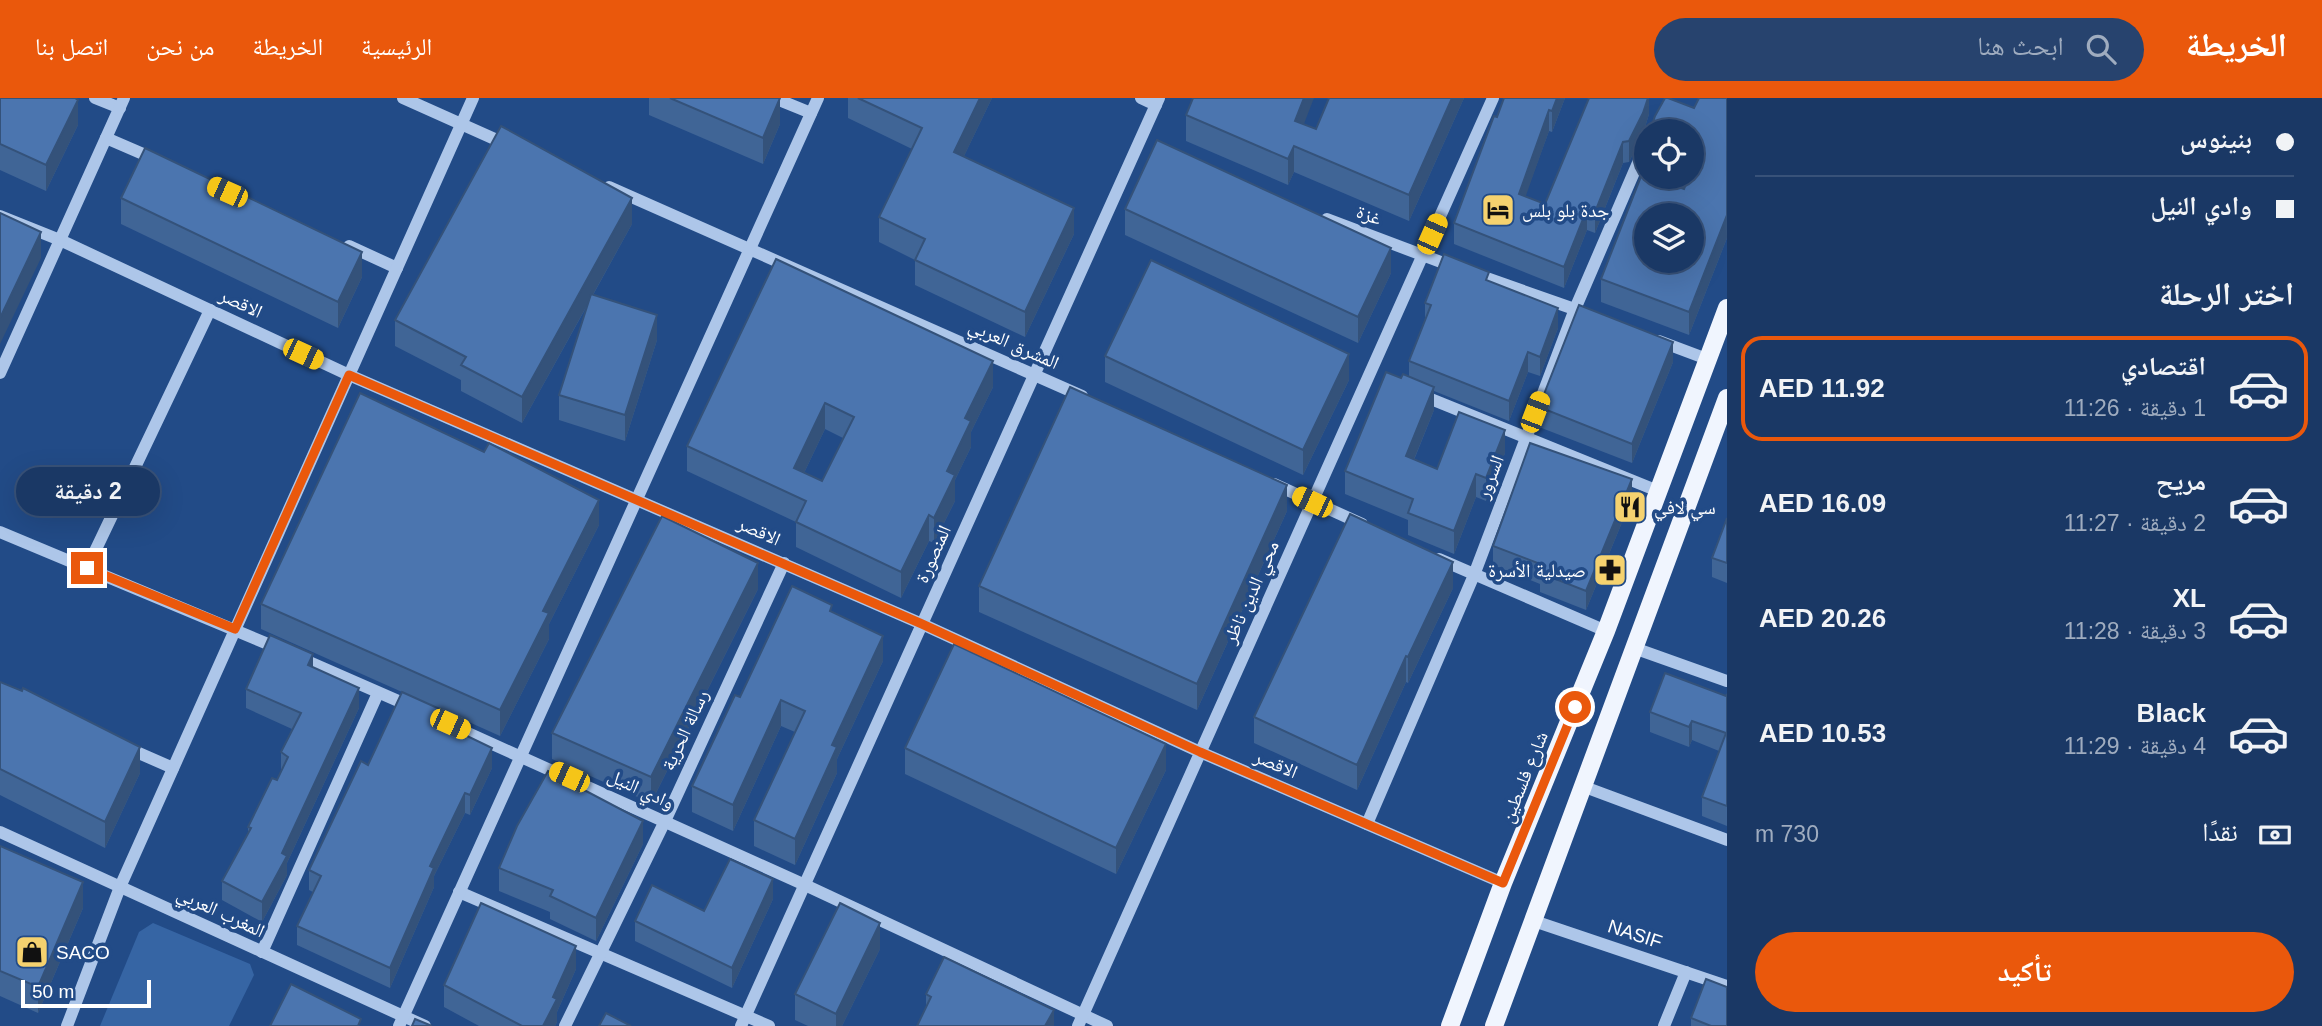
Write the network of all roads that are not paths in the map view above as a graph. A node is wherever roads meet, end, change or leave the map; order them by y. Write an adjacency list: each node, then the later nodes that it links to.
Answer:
1 (95, 98): 9 (street)
2 (403, 98): 11 (street)
3 (473, 98): 11 (street)
4 (774, 98): 10 (street)
5 (818, 98): 10 (street)
6 (1142, 98): 8 (street)
7 (1493, 98): 24 (street, محي الدين ناظر)
8 (1158, 101): 13 (street, المنصورة)
9 (122, 103): 12 (street)
10 (811, 113): 23 (street)
11 (461, 125): 15 (street); 25 (street)
12 (106, 138): 16 (street); 21 (street)
13 (1138, 145): 14 (street); 33 (street, المنصورة)
14 (1151, 150)
15 (524, 152)
16 (169, 166)
17 (1634, 172): 27 (street, السرور)
18 (600, 183): 23 (street, المشرق العربي)
19 (0, 216): 21 (street, الاقصر)
20 (1319, 216): 24 (street, غزة)
21 (60, 240): 28 (street, الاقصر); 32 (street)
22 (334, 240): 25 (street)
23 (751, 247): 33 (street, المشرق العربي); 41 (street)
24 (1422, 256): 27 (street, غزة); 42 (street, محي الدين ناظر)
25 (397, 268): 34 (street)
26 (1727, 308): 31 (main road, شارع فلسطين)
27 (1575, 309): 29 (street, غزة); 38 (street, السرور)
28 (210, 310): 34 (street, الاقصر); 47 (street)
29 (1599, 318)
30 (1647, 336): 31 (street)
31 (1707, 359): 40 (main road, شارع فلسطين)
32 (0, 373)
33 (1035, 374): 37 (street, المشرق العربي); 49 (street, المنصورة)
34 (349, 375): 41 (street, الاقصر); 50 (street)
35 (1406, 388): 38 (street)
36 (1727, 398): 52 (main road)
37 (1098, 403)
38 (1526, 438): 40 (street); 48 (street, السرور)
39 (1262, 478): 42 (street)
40 (1658, 491): 51 (main road, شارع فلسطين)
41 (637, 499): 46 (street, الاقصر); 57 (street)
42 (1312, 502): 43 (street); 56 (street, محي الدين ناظر)
43 (1374, 530)
44 (0, 532): 47 (street, وادي النيل)
45 (1424, 552): 48 (street)
46 (784, 563): 49 (street, الاقصر); 60 (street, رسالة الحرية)
47 (87, 568): 50 (street, وادي النيل)
48 (1474, 575): 51 (street); 61 (street, السرور)
49 (922, 624): 56 (street, الاقصر); 65 (street, المنصورة)
50 (235, 629): 54 (street, وادي النيل); 58 (street)
51 (1606, 631): 64 (main road, شارع فلسطين)
52 (1633, 648): 53 (street); 59 (main road)
53 (1727, 681)
54 (378, 692): 57 (street, وادي النيل); 69 (street)
55 (111, 741): 58 (street)
56 (1200, 752): 61 (street, الاقصر); 74 (street, محي الدين ناظر)
57 (521, 755): 60 (street, وادي النيل); 67 (street)
58 (173, 768): 66 (street)
59 (1582, 786): 63 (street); 68 (main road)
60 (665, 821): 65 (street, وادي النيل); 70 (street, رسالة الحرية)
61 (1367, 824): 64 (street, الاقصر)
62 (0, 832): 66 (street, المغرب العربي)
63 (1727, 840)
64 (1503, 883): 81 (main road, شارع فلسطين)
65 (805, 885): 73 (street, المنصورة); 74 (street, وادي النيل)
66 (120, 887): 69 (street, المغرب العربي); 76 (street)
67 (459, 892): 70 (street); 75 (street)
68 (1531, 920): 71 (street, NASIF); 82 (main road)
69 (262, 951): 75 (street, المغرب العربي)
70 (601, 953): 73 (street); 78 (street, رسالة الحرية)
71 (1686, 972): 72 (street, NASIF); 83 (street)
72 (1727, 986)
73 (744, 1020): 79 (street)
74 (1080, 1020): 80 (street, وادي النيل)
75 (401, 1021): 77 (street, المغرب العربي)
76 (67, 1026)
77 (425, 1026)
78 (565, 1026)
79 (769, 1026)
80 (1107, 1026)
81 (1450, 1026)
82 (1494, 1026)
83 (1664, 1026)

